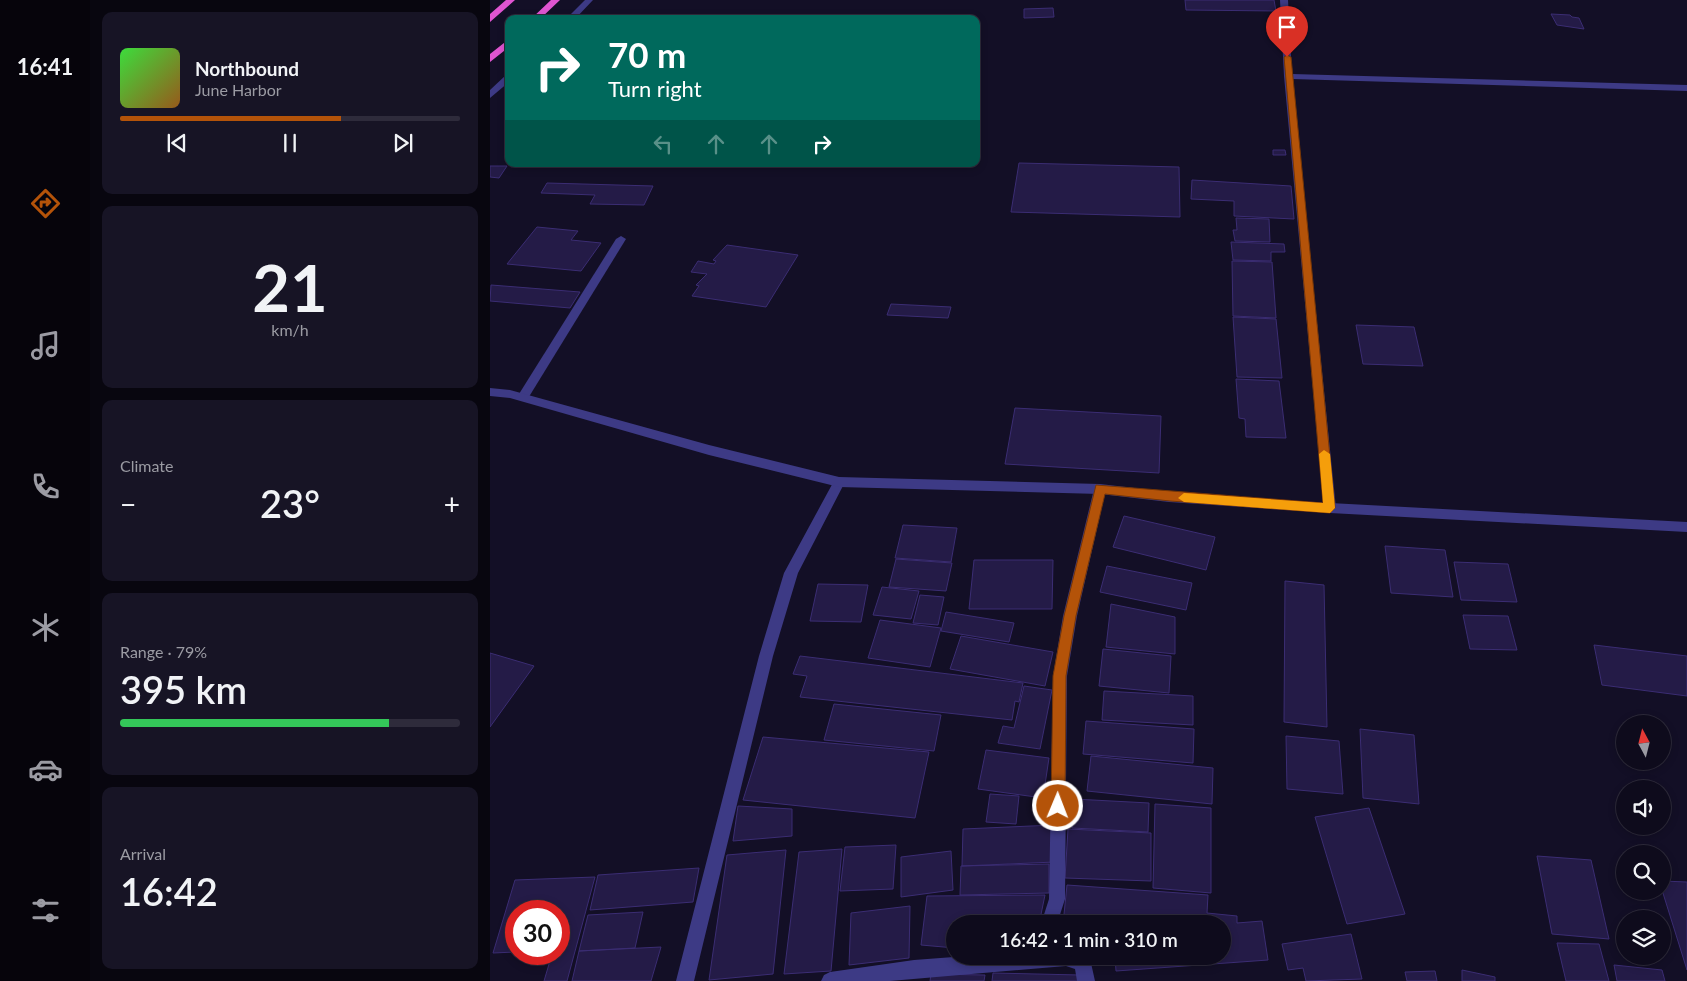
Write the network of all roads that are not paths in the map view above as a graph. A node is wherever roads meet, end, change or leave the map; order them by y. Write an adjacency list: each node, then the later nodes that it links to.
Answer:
1 (511, 0): 7 (highway)
2 (556, 0): 5 (highway)
3 (589, 0): 6 (street)
4 (1284, 0): 10 (street)
5 (539, 15)
6 (574, 15)
7 (490, 19)
8 (505, 46): 9 (highway)
9 (490, 60)
10 (1288, 76): 12 (street); 19 (street)
11 (505, 81): 13 (street)
12 (1687, 88)
13 (490, 95)
14 (621, 239): 16 (lane)
15 (490, 392): 16 (street)
16 (523, 397): 17 (street)
17 (839, 482): 18 (street); 24 (street)
18 (1100, 489): 19 (street); 21 (street)
19 (1330, 508): 20 (street)
20 (1687, 527)
21 (1052, 915)
22 (956, 965): 25 (street)
23 (1082, 965): 26 (street)
24 (685, 981)
25 (830, 981)
26 (1086, 981)

